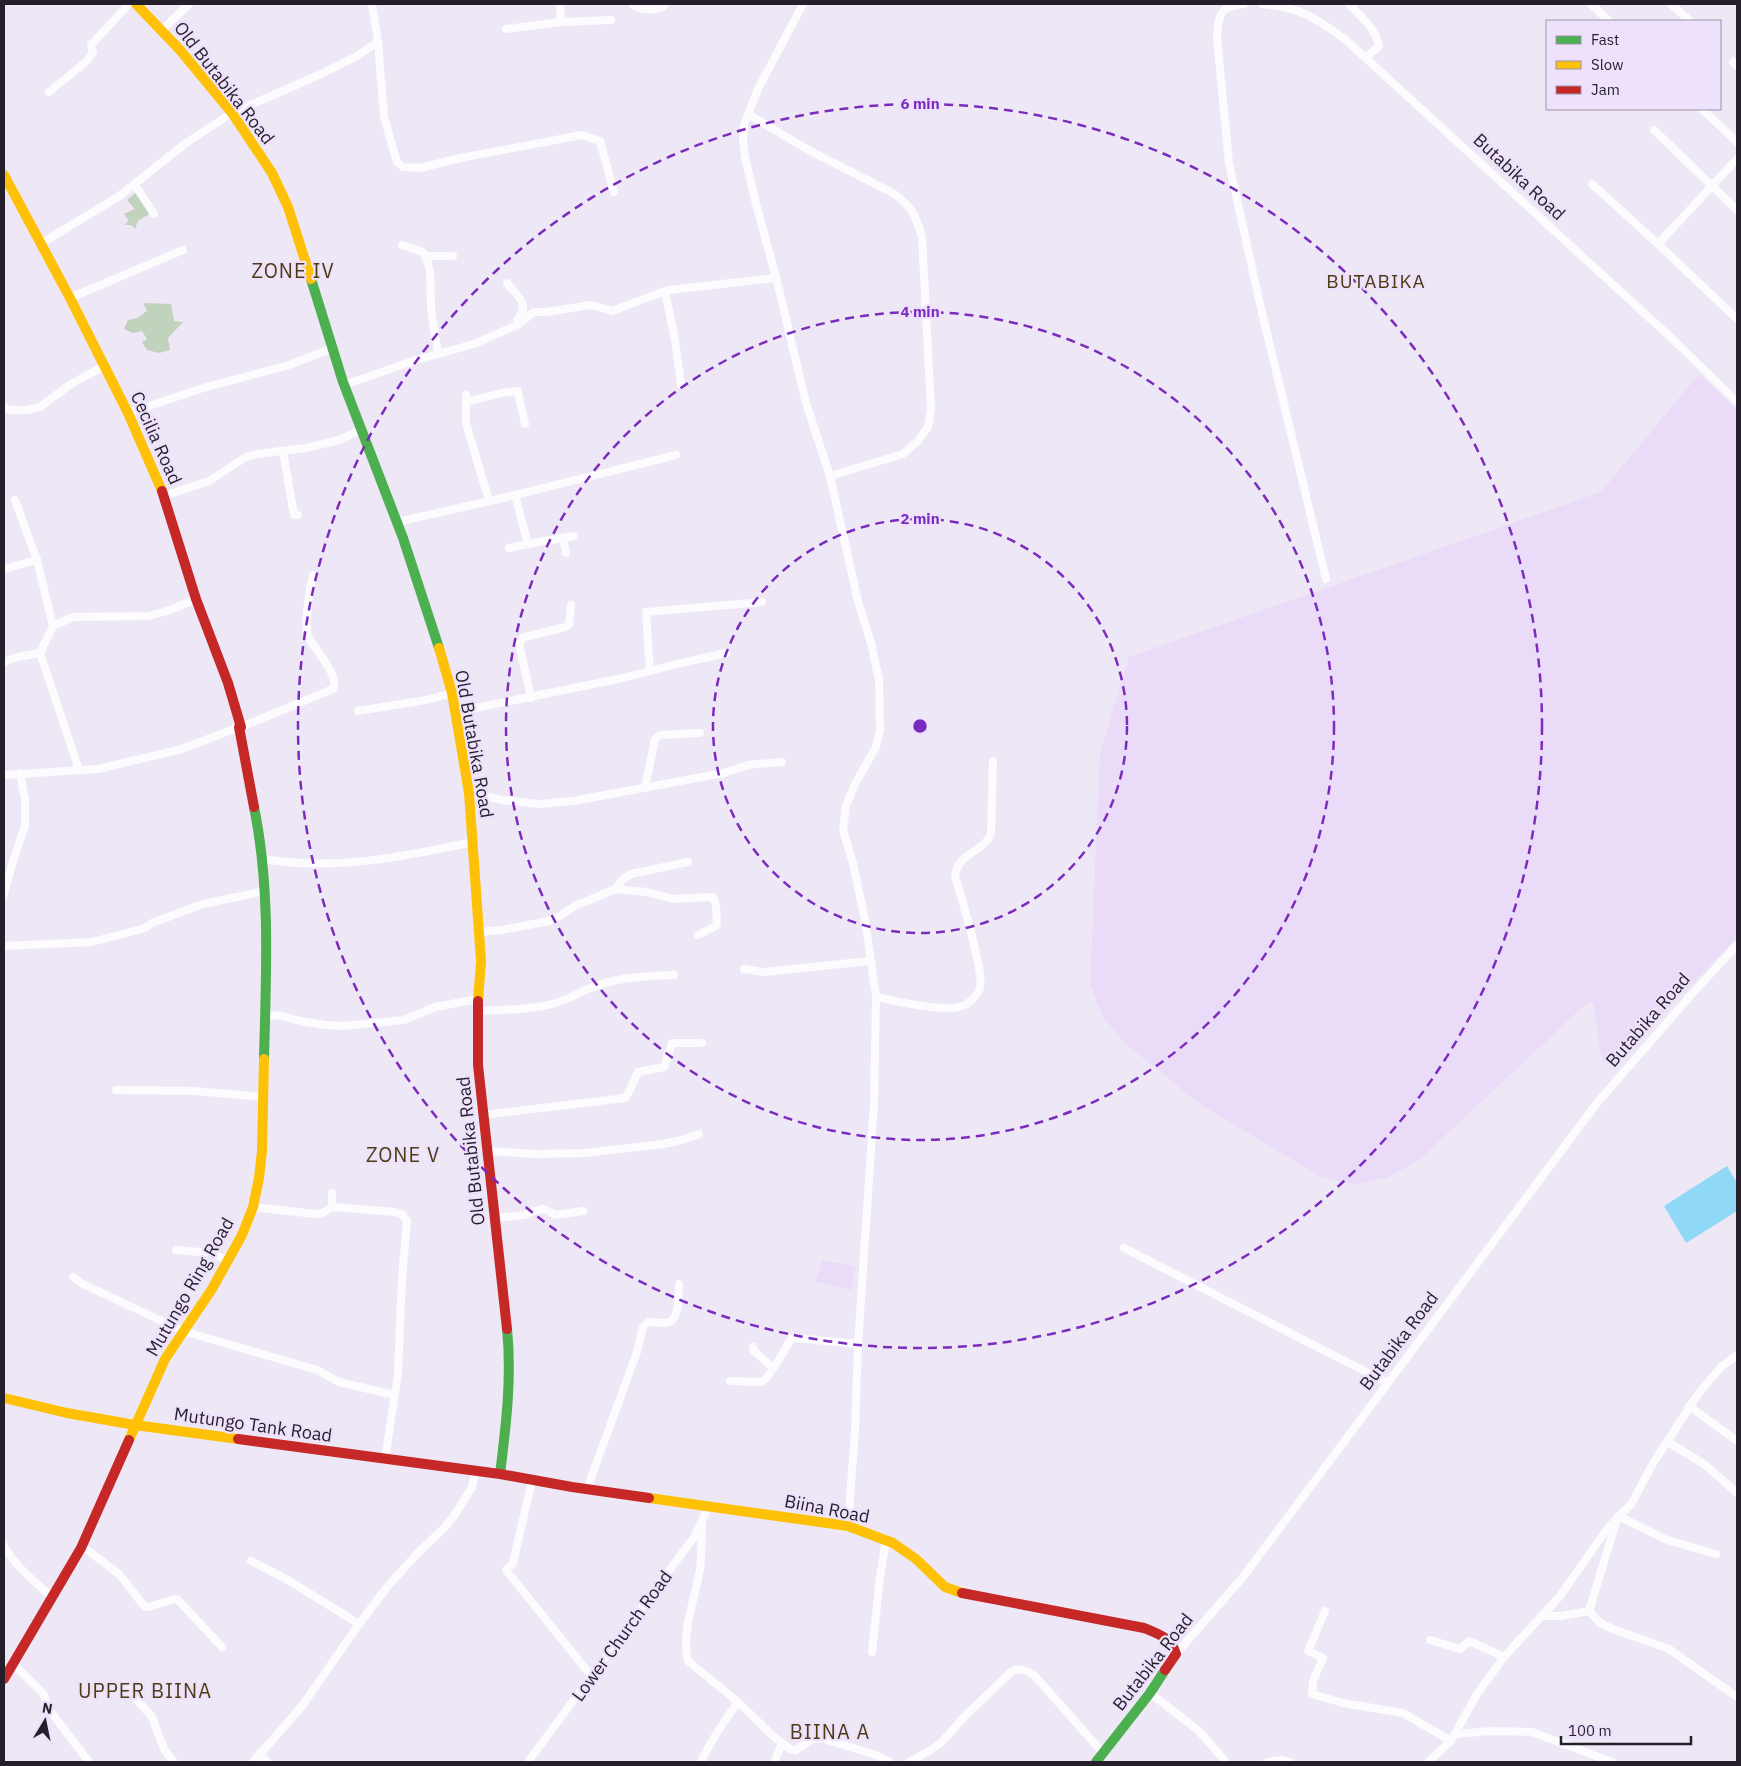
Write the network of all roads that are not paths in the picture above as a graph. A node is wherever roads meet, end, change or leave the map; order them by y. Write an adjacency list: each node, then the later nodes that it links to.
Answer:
1 (129, 4): 22 (street)
2 (136, 4): 19 (main road, Old Butabika Road)
3 (189, 4): 19 (street)
4 (372, 4): 20 (street)
5 (560, 4): 17 (street)
6 (632, 4): 13 (street)
7 (803, 4): 25 (street)
8 (1244, 4): 75 (street)
9 (1262, 4): 21 (street, Butabika Road)
10 (1349, 4): 21 (street)
11 (1591, 4): 15 (street)
12 (1671, 4): 16 (street)
13 (664, 6)
14 (611, 20): 17 (street)
15 (1608, 20)
16 (1689, 20)
17 (561, 22): 18 (street)
18 (506, 29)
19 (162, 30): 24 (main road, Old Butabika Road)
20 (378, 42): 24 (street); 33 (street)
21 (1366, 58): 53 (street, Butabika Road)
22 (49, 92)
23 (1703, 110): 27 (street)
24 (232, 113): 31 (street); 48 (main road, Old Butabika Road)
25 (748, 114): 42 (street); 60 (street)
26 (1654, 130): 32 (street)
27 (1737, 142)
28 (1737, 160): 32 (street)
29 (4, 175): 36 (main road, Cecilia Road)
30 (1592, 184): 37 (street)
31 (135, 185): 35 (street); 36 (street)
32 (1712, 186): 34 (street); 37 (street)
33 (614, 192)
34 (1737, 210)
35 (154, 214)
36 (40, 244): 45 (main road, Cecilia Road)
37 (1658, 244): 46 (street)
38 (402, 245): 40 (street)
39 (183, 250): 45 (street)
40 (425, 256): 41 (street); 49 (street)
41 (453, 256)
42 (775, 278): 44 (street); 60 (street)
43 (507, 283): 47 (street)
44 (665, 292): 47 (street); 52 (street)
45 (70, 298): 50 (main road, Cecilia Road)
46 (1737, 320)
47 (512, 328): 49 (street)
48 (332, 349): 51 (main road, Old Butabika Road); 55 (street)
49 (438, 354): 51 (street)
50 (104, 366): 54 (street); 55 (main road, Cecilia Road)
51 (343, 382): 57 (main road, Old Butabika Road)
52 (681, 385)
53 (1737, 402)
54 (4, 406)
55 (128, 413): 62 (main road, Cecilia Road)
56 (525, 424): 64 (street)
57 (360, 430): 58 (street); 66 (main road, Old Butabika Road)
58 (283, 451): 62 (street); 65 (street)
59 (676, 454): 61 (street)
60 (830, 476): 109 (street)
61 (515, 495): 64 (street); 69 (street)
62 (164, 496): 76 (main road, Cecilia Road)
63 (15, 500): 72 (street)
64 (489, 501): 66 (street)
65 (298, 515)
66 (397, 522): 84 (main road, Old Butabika Road)
67 (574, 536): 68 (street)
68 (563, 538): 69 (street); 71 (street)
69 (528, 544): 70 (street)
70 (509, 548)
71 (566, 553)
72 (37, 560): 73 (street); 79 (street)
73 (4, 569)
74 (314, 575): 88 (street)
75 (1326, 579)
76 (196, 599): 79 (street); 88 (main road, Cecilia Road)
77 (762, 602): 83 (street)
78 (571, 605): 85 (street)
79 (52, 626): 80 (street)
80 (40, 653): 82 (street); 92 (street)
81 (726, 653): 83 (street)
82 (4, 662)
83 (650, 671): 85 (street)
84 (452, 693): 86 (street); 87 (main road, Old Butabika Road)
85 (531, 698): 87 (street)
86 (358, 711)
87 (456, 712): 96 (main road, Old Butabika Road)
88 (240, 727): 92 (street); 99 (main road, Mutungo Ring Road)
89 (700, 733): 95 (street)
90 (993, 761): 112 (street)
91 (782, 762): 95 (street)
92 (79, 770): 93 (street)
93 (20, 773): 94 (street); 100 (street)
94 (4, 775)
95 (645, 788): 96 (street)
96 (469, 793): 97 (main road, Old Butabika Road)
97 (473, 842): 99 (street); 105 (main road, Old Butabika Road)
98 (4, 859): 100 (street)
99 (263, 859): 103 (main road, Mutungo Ring Road)
100 (13, 860): 104 (street)
101 (688, 862): 102 (street)
102 (615, 889): 105 (street); 106 (street)
103 (265, 891): 108 (street); 115 (main road, Mutungo Ring Road)
104 (4, 894)
105 (479, 932): 113 (main road, Old Butabika Road)
106 (698, 935)
107 (1737, 945): 138 (street, Butabika Road)
108 (4, 946)
109 (870, 961): 110 (street); 112 (street)
110 (744, 969)
111 (674, 975): 114 (street)
112 (876, 997): 133 (street)
113 (478, 999): 114 (main road, Old Butabika Road); 115 (street)
114 (478, 1011): 119 (main road, Old Butabika Road)
115 (265, 1015): 118 (main road, Mutungo Ring Road)
116 (702, 1043): 119 (street)
117 (116, 1090): 118 (street)
118 (264, 1097): 123 (main road, Mutungo Ring Road)
119 (483, 1115): 121 (main road, Old Butabika Road)
120 (699, 1134): 121 (street)
121 (487, 1151): 126 (main road, Old Butabika Road)
122 (332, 1192): 124 (street)
123 (253, 1207): 124 (street); 129 (main road, Mutungo Ring Road)
124 (332, 1207): 139 (street)
125 (583, 1211): 126 (street)
126 (494, 1218): 147 (main road, Old Butabika Road)
127 (1124, 1248): 138 (street)
128 (176, 1250): 129 (street)
129 (228, 1261): 132 (main road, Mutungo Ring Road)
130 (73, 1277): 132 (street)
131 (680, 1284): 149 (street)
132 (183, 1330): 139 (street); 142 (main road, Mutungo Ring Road)
133 (858, 1344): 136 (street); 154 (street)
134 (753, 1346): 136 (street)
135 (1737, 1355): 141 (street)
136 (773, 1368): 137 (street)
137 (730, 1381)
138 (1388, 1383): 168 (street, Butabika Road)
139 (394, 1395): 145 (street)
140 (4, 1398): 142 (main road, Mutungo Tank Road)
141 (1689, 1406): 143 (street); 144 (street)
142 (135, 1425): 145 (main road, Mutungo Tank Road); 157 (main road, Mutungo Ring Road)
143 (1737, 1441)
144 (1668, 1442): 150 (street); 152 (street)
145 (385, 1460): 146 (main road, Mutungo Tank Road)
146 (476, 1472): 147 (main road, Mutungo Tank Road); 164 (street)
147 (500, 1474): 148 (main road, Biina Road)
148 (532, 1480): 149 (main road, Biina Road); 171 (street)
149 (587, 1489): 151 (main road, Biina Road)
150 (1737, 1493)
151 (709, 1506): 153 (street, Lower Church Road); 154 (main road, Biina Road)
152 (1618, 1516): 158 (street); 161 (street); 163 (street)
153 (702, 1523): 171 (street, Lower Church Road); 176 (street)
154 (848, 1526): 155 (main road, Biina Road)
155 (886, 1539): 167 (street); 168 (main road, Biina Road)
156 (4, 1546): 160 (street)
157 (82, 1546): 160 (main road, Mutungo Ring Road); 166 (street)
158 (1716, 1554)
159 (251, 1561): 164 (street)
160 (53, 1598): 170 (main road, Mutungo Ring Road)
161 (1589, 1611): 163 (street); 175 (street)
162 (1325, 1612): 178 (street)
163 (1541, 1616): 169 (street)
164 (359, 1624): 181 (street)
165 (1430, 1640): 169 (street)
166 (222, 1647)
167 (872, 1652)
168 (1176, 1654): 174 (main road, Butabika Road)
169 (1504, 1657): 177 (street)
170 (13, 1664): 172 (main road, Mutungo Ring Road); 182 (street)
171 (592, 1677): 186 (street, Lower Church Road)
172 (4, 1679)
173 (124, 1685): 183 (street)
174 (1150, 1692): 180 (main road, Butabika Road); 192 (street)
175 (1737, 1697)
176 (738, 1702): 179 (street); 187 (street)
177 (1456, 1734): 178 (street); 196 (street)
178 (1451, 1742): 195 (street)
179 (782, 1744): 188 (street); 189 (street)
180 (1103, 1753): 190 (street); 191 (main road, Butabika Road)
181 (259, 1754): 184 (street); 185 (street)
182 (89, 1762)
183 (174, 1762)
184 (253, 1762)
185 (268, 1762)
186 (528, 1762)
187 (701, 1762)
188 (774, 1762)
189 (890, 1762)
190 (908, 1762)
191 (1096, 1762)
192 (1226, 1762)
193 (1267, 1762): 194 (street)
194 (1290, 1762)
195 (1428, 1762)
196 (1612, 1762)

